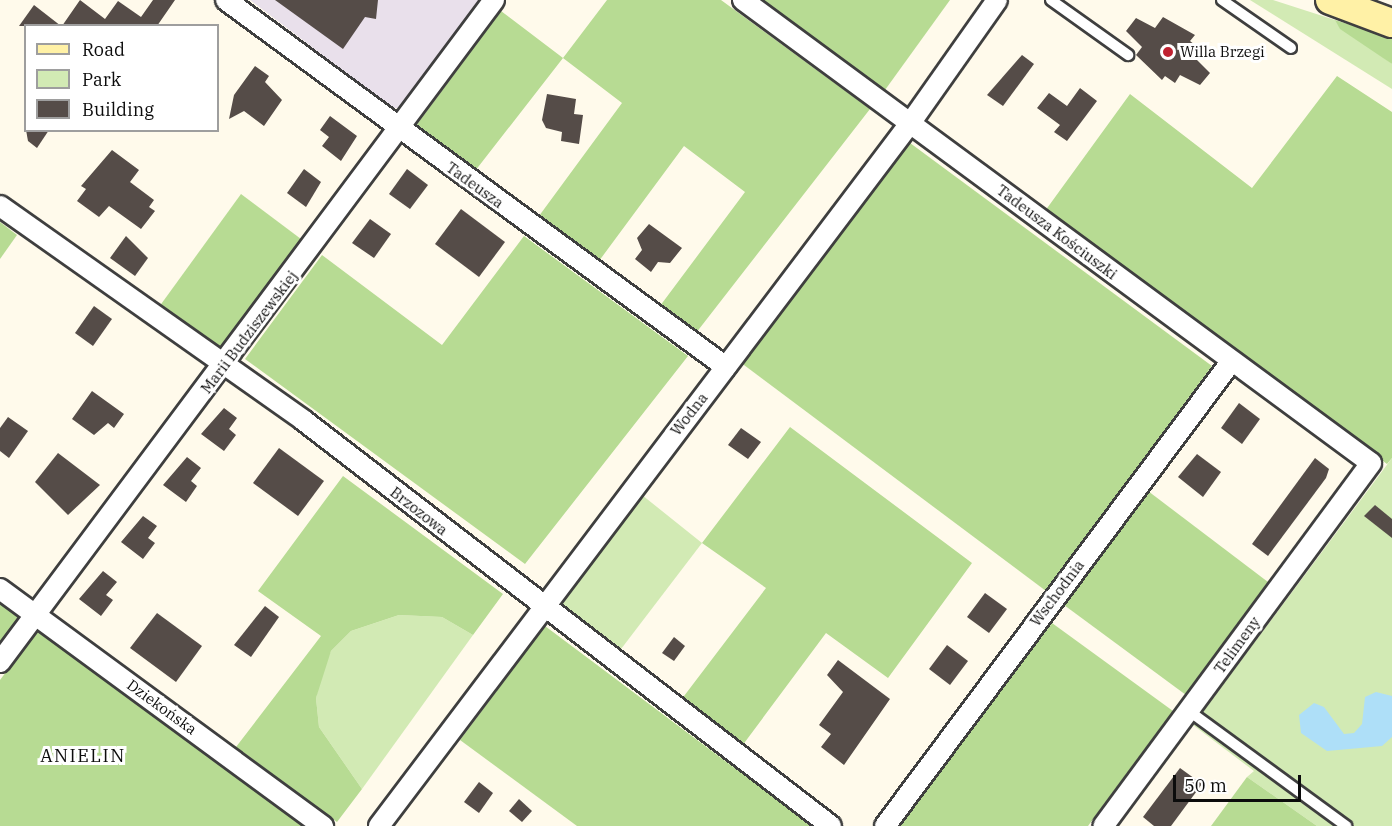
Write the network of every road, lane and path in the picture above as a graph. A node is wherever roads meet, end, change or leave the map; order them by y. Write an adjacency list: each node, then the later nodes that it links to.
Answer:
1 (226, 0): 12 (street, Tadeusza)
2 (494, 0): 12 (street, Marii Budziszewskiej)
3 (743, 0): 11 (street, Tadeusza Kościuszki)
4 (997, 0): 11 (street, Wodna)
5 (1051, 0): 10 (lane)
6 (1222, 0): 9 (lane)
7 (1330, 0): 8 (main road)
8 (1392, 23)
9 (1291, 48)
10 (1128, 55)
11 (911, 122): 14 (street, Tadeusza Kościuszki); 15 (street, Wodna)
12 (399, 130): 15 (street, Tadeusza); 16 (street, Marii Budziszewskiej)
13 (0, 206): 16 (street, Brzozowa)
14 (1231, 362): 17 (street, Tadeusza Kościuszki); 26 (street, Wschodnia)
15 (726, 367): 19 (street, Wodna)
16 (224, 368): 19 (street, Brzozowa); 20 (street, Marii Budziszewskiej)
17 (1371, 463): 22 (street, Telimeny)
18 (0, 589): 20 (street, Dziekońska)
19 (540, 608): 24 (street, Wodna); 25 (street, Brzozowa)
20 (36, 615): 21 (street, Marii Budziszewskiej); 23 (street, Dziekońska)
21 (0, 662)
22 (1189, 711): 27 (street, Telimeny); 28 (lane)
23 (323, 826)
24 (379, 826)
25 (831, 826)
26 (885, 826)
27 (1103, 826)
28 (1346, 826)

